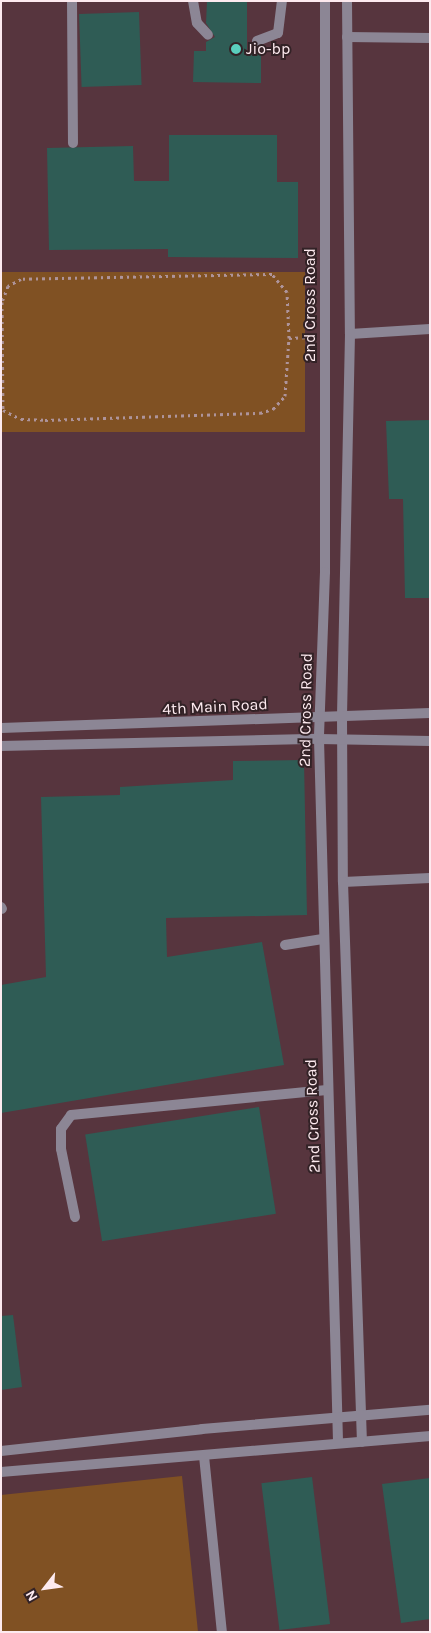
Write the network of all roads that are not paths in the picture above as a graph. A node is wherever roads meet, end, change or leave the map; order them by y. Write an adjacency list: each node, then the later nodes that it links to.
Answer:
1 (72, 1): 10 (street)
2 (193, 1): 6 (street)
3 (282, 1): 9 (street)
4 (325, 1): 14 (street, 2nd Cross Road)
5 (347, 1): 7 (street)
6 (208, 36)
7 (347, 37): 8 (street); 12 (street)
8 (430, 38)
9 (257, 41)
10 (73, 143)
11 (430, 329): 12 (street)
12 (350, 334): 15 (street)
13 (430, 713): 15 (street, 4th Main Road)
14 (320, 716): 15 (street, 4th Main Road); 16 (street, 4th Main Road); 17 (street, 2nd Cross Road)
15 (342, 716): 18 (street)
16 (1, 728)
17 (320, 739): 18 (street); 20 (street); 23 (street, 2nd Cross Road)
18 (341, 740): 19 (street); 22 (street)
19 (430, 741)
20 (1, 746)
21 (430, 878): 22 (street)
22 (343, 882): 28 (street)
23 (323, 939): 24 (street); 25 (street, 2nd Cross Road)
24 (285, 945)
25 (327, 1090): 26 (street); 29 (street, 2nd Cross Road)
26 (75, 1217)
27 (430, 1410): 28 (street)
28 (361, 1417): 29 (street); 31 (street)
29 (336, 1419): 32 (street, 2nd Cross Road); 33 (street)
30 (430, 1436): 31 (street)
31 (362, 1442): 32 (street)
32 (338, 1443): 34 (street)
33 (1, 1451)
34 (204, 1456): 35 (street); 36 (street)
35 (1, 1472)
36 (222, 1632)

